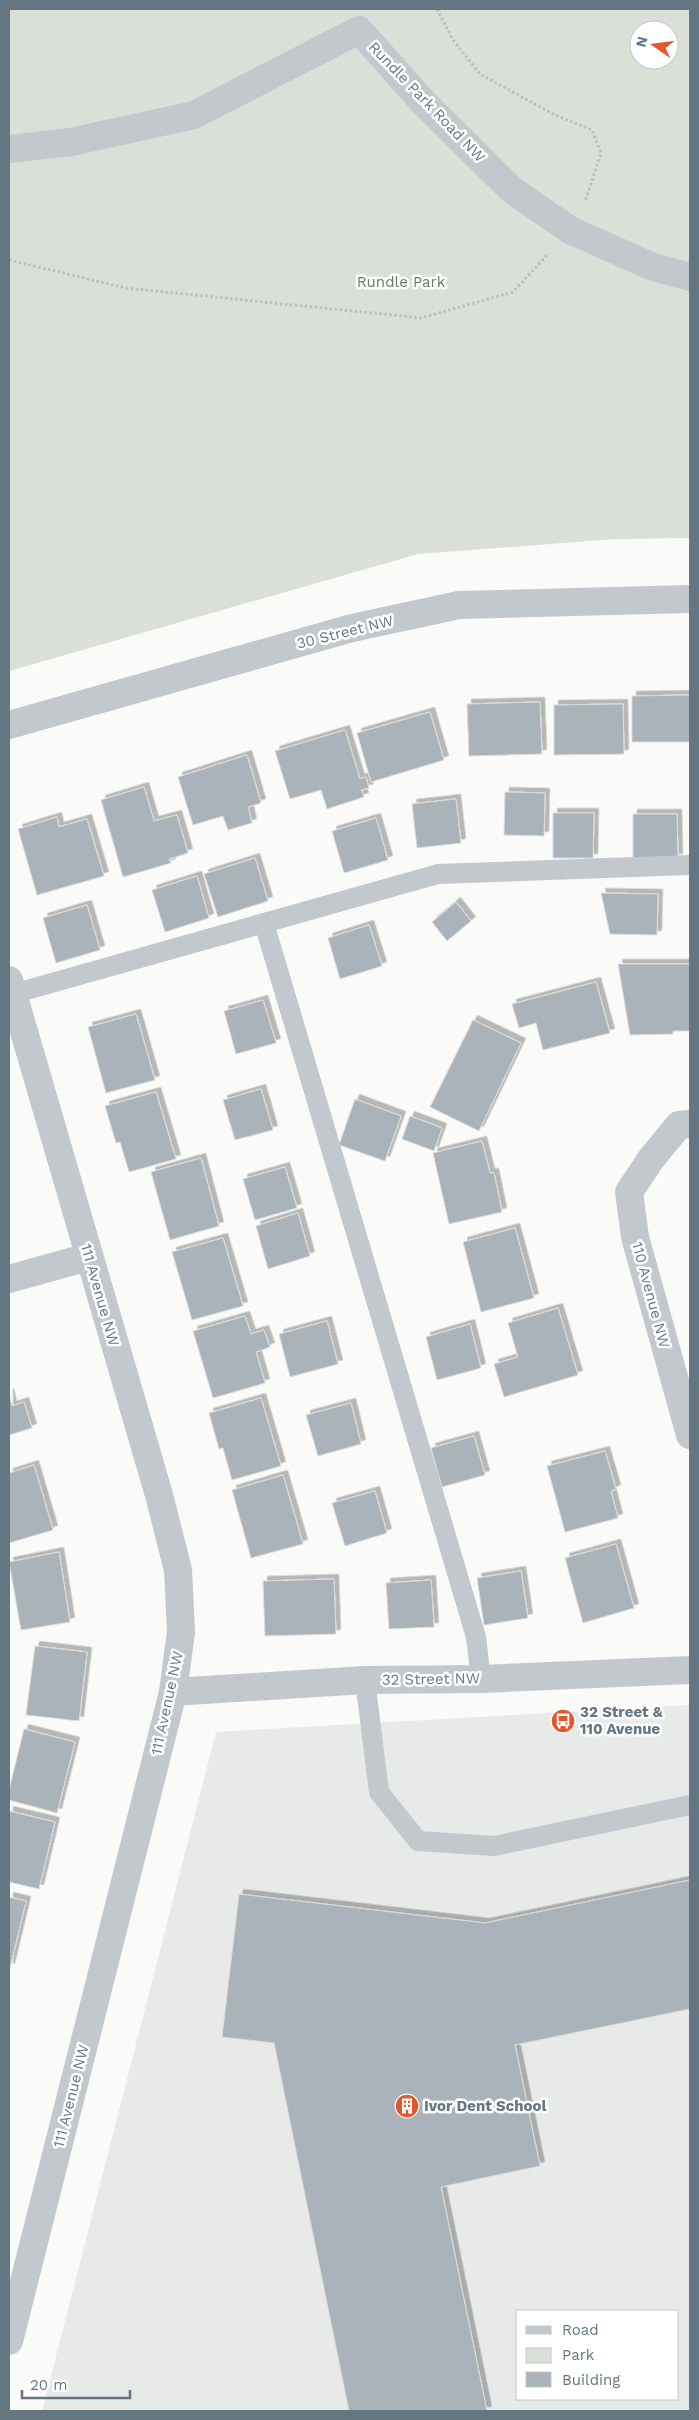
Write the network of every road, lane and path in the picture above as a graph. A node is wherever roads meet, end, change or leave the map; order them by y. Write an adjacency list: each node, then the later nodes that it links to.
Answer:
1 (437, 9): 3 (path)
2 (9, 148): 3 (street, Rundle Park Road NW)
3 (570, 230): 4 (path); 5 (street, Rundle Park Road NW)
4 (9, 260)
5 (690, 277)
6 (690, 599): 7 (street, 30 Street NW)
7 (9, 725)
8 (690, 865): 9 (lane)
9 (264, 922): 10 (lane); 17 (lane)
10 (10, 990): 12 (street, 111 Avenue NW)
11 (690, 1124): 14 (street, 110 Avenue NW)
12 (88, 1257): 13 (street); 19 (street, 111 Avenue NW)
13 (9, 1279)
14 (682, 1382): 15 (street, 110 Avenue NW)
15 (690, 1435)
16 (690, 1670): 17 (street, 32 Street NW)
17 (481, 1679): 18 (street, 32 Street NW)
18 (365, 1680): 19 (street, 32 Street NW); 20 (lane)
19 (173, 1692): 21 (street, 111 Avenue NW)
20 (690, 1805)
21 (9, 2341)

